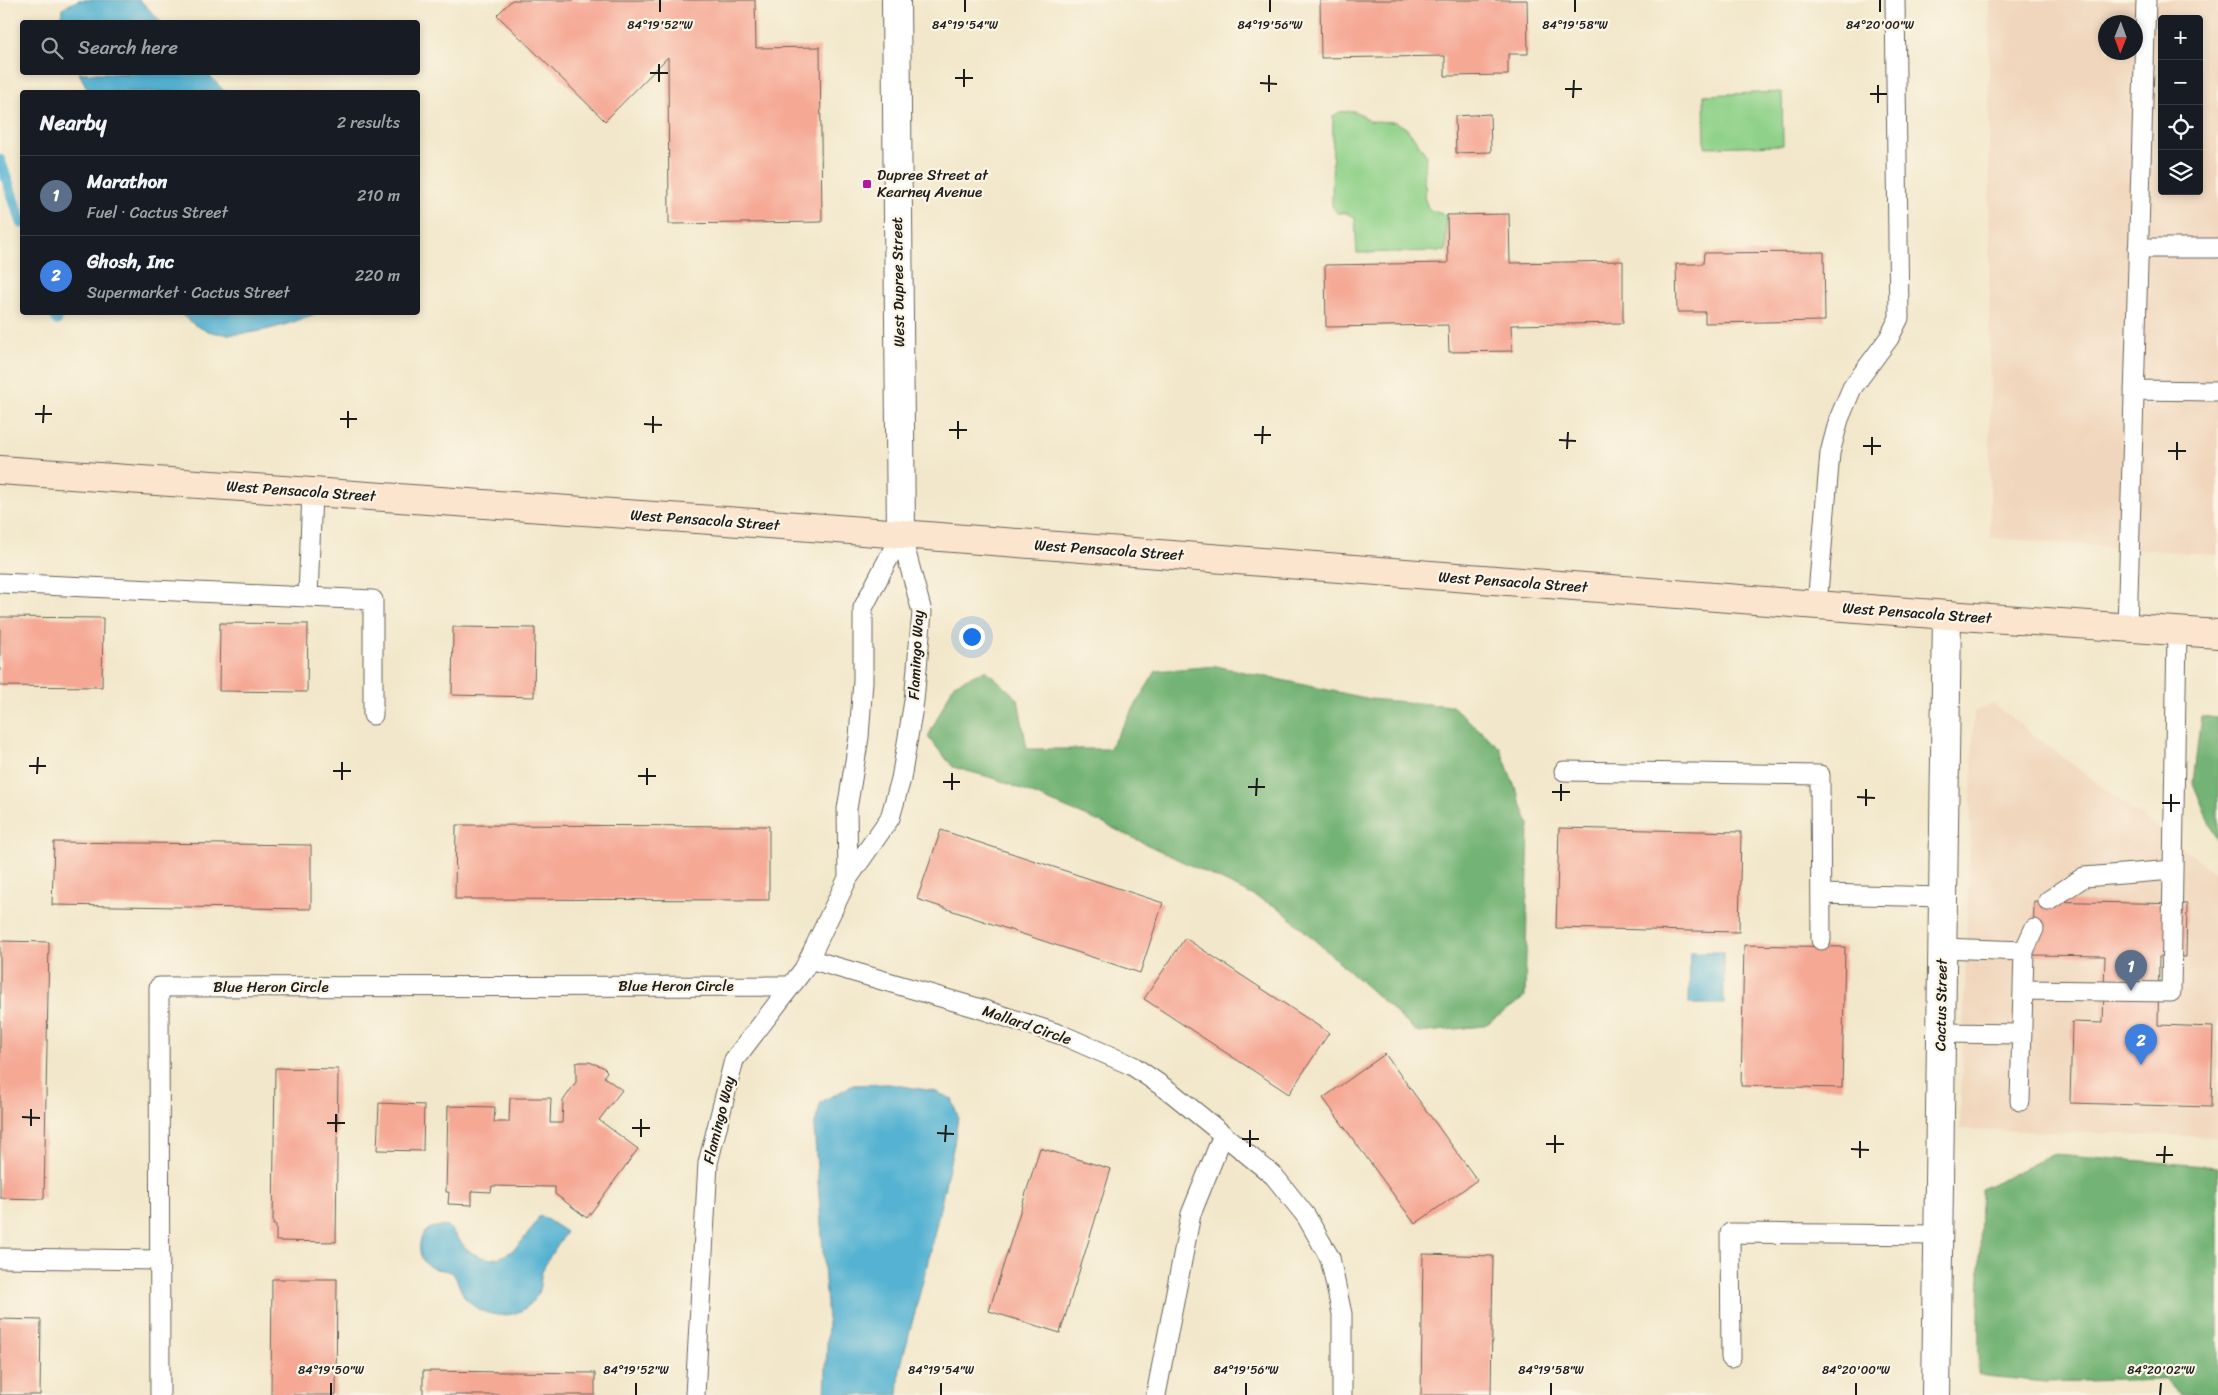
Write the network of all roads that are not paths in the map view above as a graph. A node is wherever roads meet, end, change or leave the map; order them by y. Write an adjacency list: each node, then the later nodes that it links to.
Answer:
1 (896, 0): 10 (street, West Dupree Street)
2 (1895, 0): 13 (lane)
3 (2146, 0): 4 (lane)
4 (2138, 248): 5 (lane); 6 (lane)
5 (2218, 248)
6 (2134, 390): 7 (lane); 15 (lane)
7 (2218, 391)
8 (0, 470): 9 (main road, West Pensacola Street)
9 (312, 492): 10 (main road, West Pensacola Street); 12 (lane)
10 (901, 534): 13 (main road, West Pensacola Street); 21 (lane, Flamingo Way); 21 (lane, Flamingo Way)
11 (0, 582): 12 (lane)
12 (308, 597): 18 (lane)
13 (1816, 605): 14 (main road, West Pensacola Street)
14 (1947, 615): 15 (main road, West Pensacola Street); 23 (street, Cactus Street)
15 (2127, 628): 16 (main road, West Pensacola Street)
16 (2177, 631): 17 (main road, West Pensacola Street); 20 (lane)
17 (2218, 634)
18 (373, 715)
19 (1564, 771): 22 (lane)
20 (2173, 870): 24 (lane); 31 (lane)
21 (848, 878): 29 (lane, Flamingo Way)
22 (1821, 894): 23 (lane); 26 (lane)
23 (1942, 897): 27 (street, Cactus Street)
24 (2048, 901)
25 (2034, 929): 28 (lane)
26 (1821, 940)
27 (1942, 948): 28 (lane); 32 (street, Cactus Street)
28 (2024, 951): 31 (lane)
29 (809, 959): 30 (lane, Flamingo Way); 35 (lane, Mallard Circle)
30 (791, 986): 38 (lane, Blue Heron Circle); 41 (lane, Flamingo Way)
31 (2023, 990): 33 (lane)
32 (1941, 1033): 33 (lane); 36 (street, Cactus Street)
33 (2022, 1034): 34 (lane)
34 (2020, 1101)
35 (1223, 1135): 42 (lane); 43 (lane, Mallard Circle)
36 (1938, 1236): 39 (lane); 44 (street, Cactus Street)
37 (0, 1258): 38 (lane)
38 (160, 1260): 40 (lane, Blue Heron Circle)
39 (1731, 1358)
40 (160, 1395)
41 (695, 1395)
42 (1156, 1395)
43 (1342, 1395)
44 (1936, 1395)

